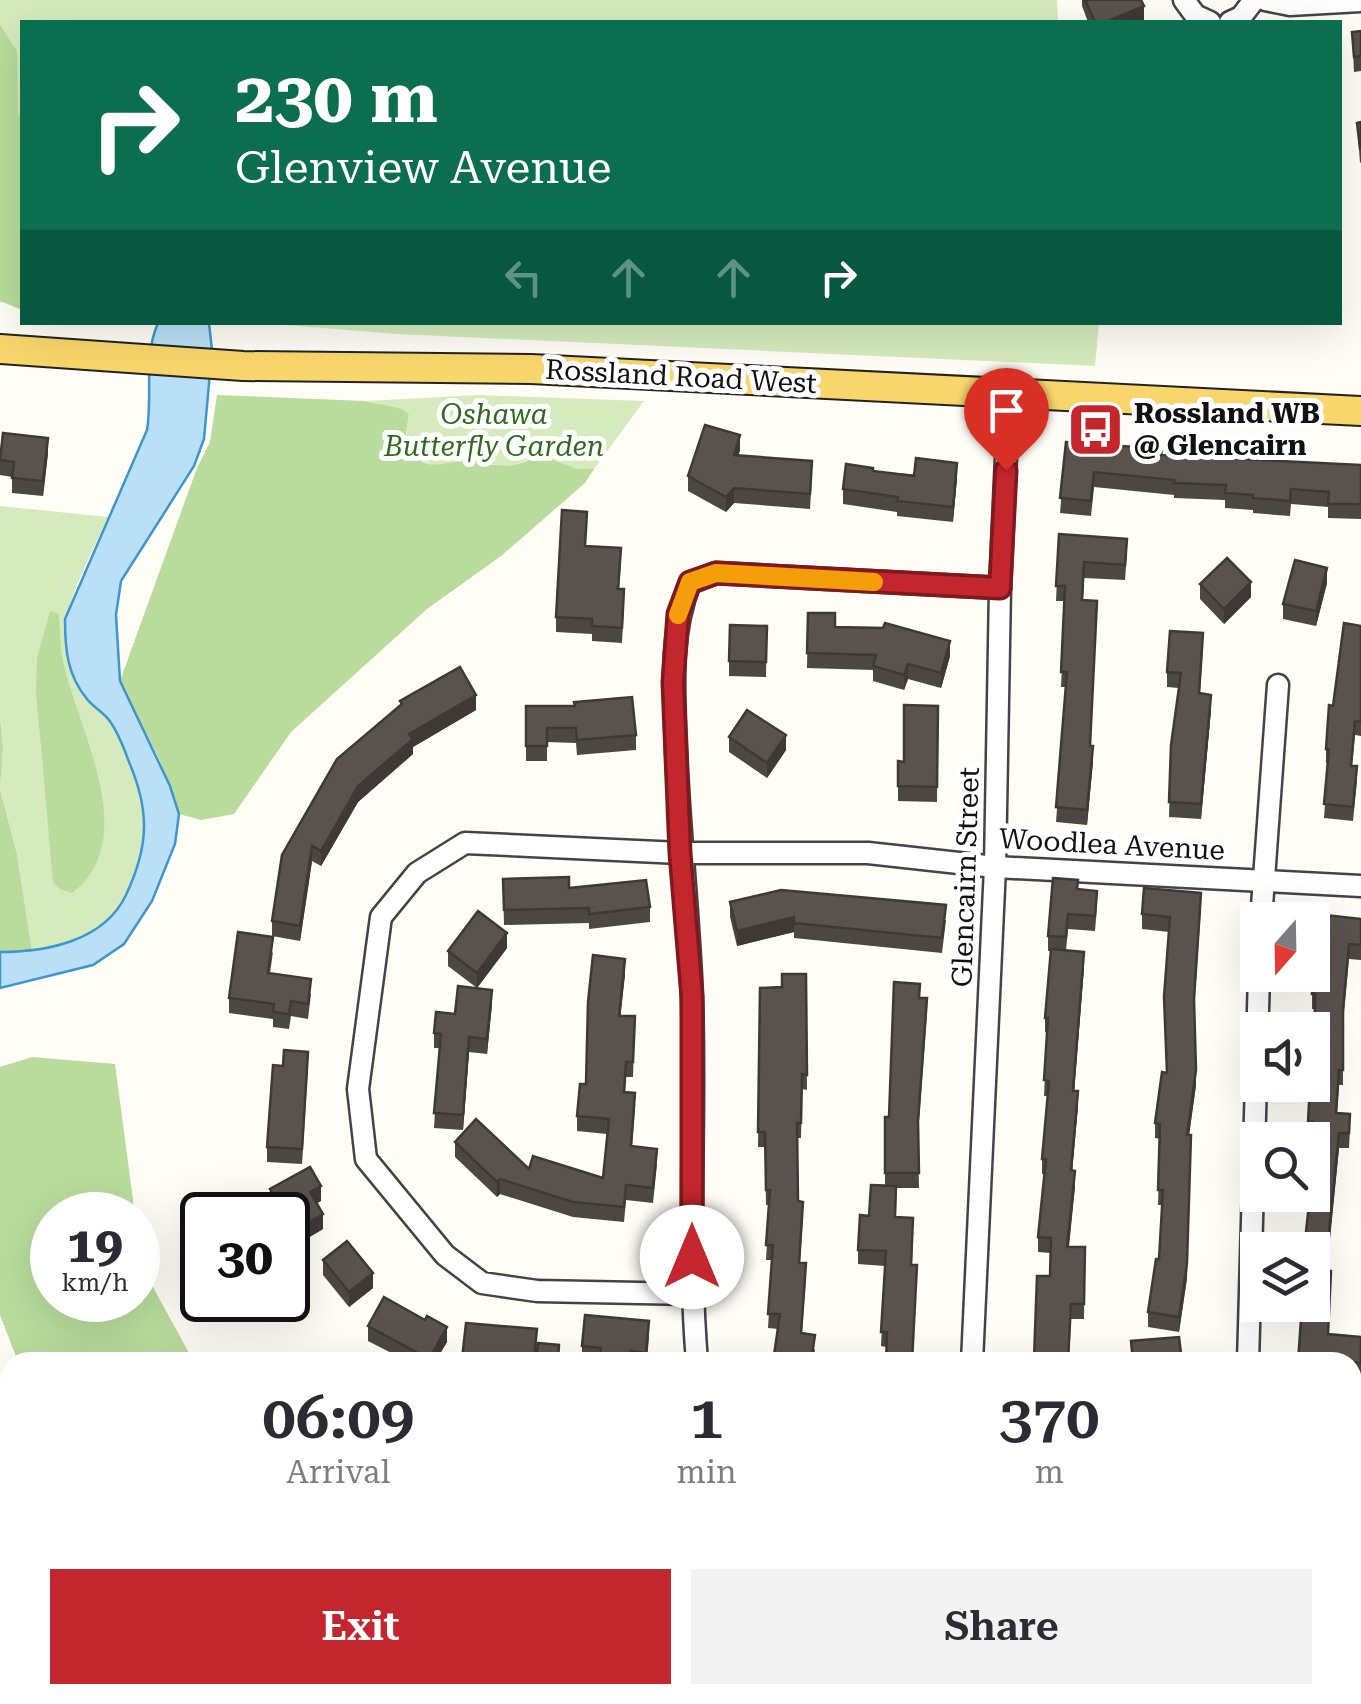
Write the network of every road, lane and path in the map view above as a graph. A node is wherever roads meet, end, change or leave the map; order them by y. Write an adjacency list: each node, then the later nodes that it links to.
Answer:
1 (1184, 0): 5 (street)
2 (1254, 0): 6 (street)
3 (1264, 0): 4 (street)
4 (1361, 1)
5 (1205, 20)
6 (1234, 20)
7 (0, 349): 8 (main road, Rossland Road West)
8 (1010, 392): 9 (main road, Rossland Road West); 10 (street, Glencairn Street)
9 (1361, 411)
10 (1000, 588): 12 (street); 13 (street, Glencairn Street)
11 (1278, 686): 14 (street)
12 (680, 853): 13 (street, Woodlea Avenue); 18 (street); 18 (street, Woodlea Avenue)
13 (995, 867): 14 (street, Woodlea Avenue); 20 (street, Glencairn Street)
14 (1262, 878): 15 (street, Woodlea Avenue); 16 (street)
15 (1361, 886)
16 (1261, 902)
17 (1259, 992): 21 (street)
18 (691, 1294): 19 (street)
19 (697, 1352)
20 (972, 1352)
21 (1248, 1352)

